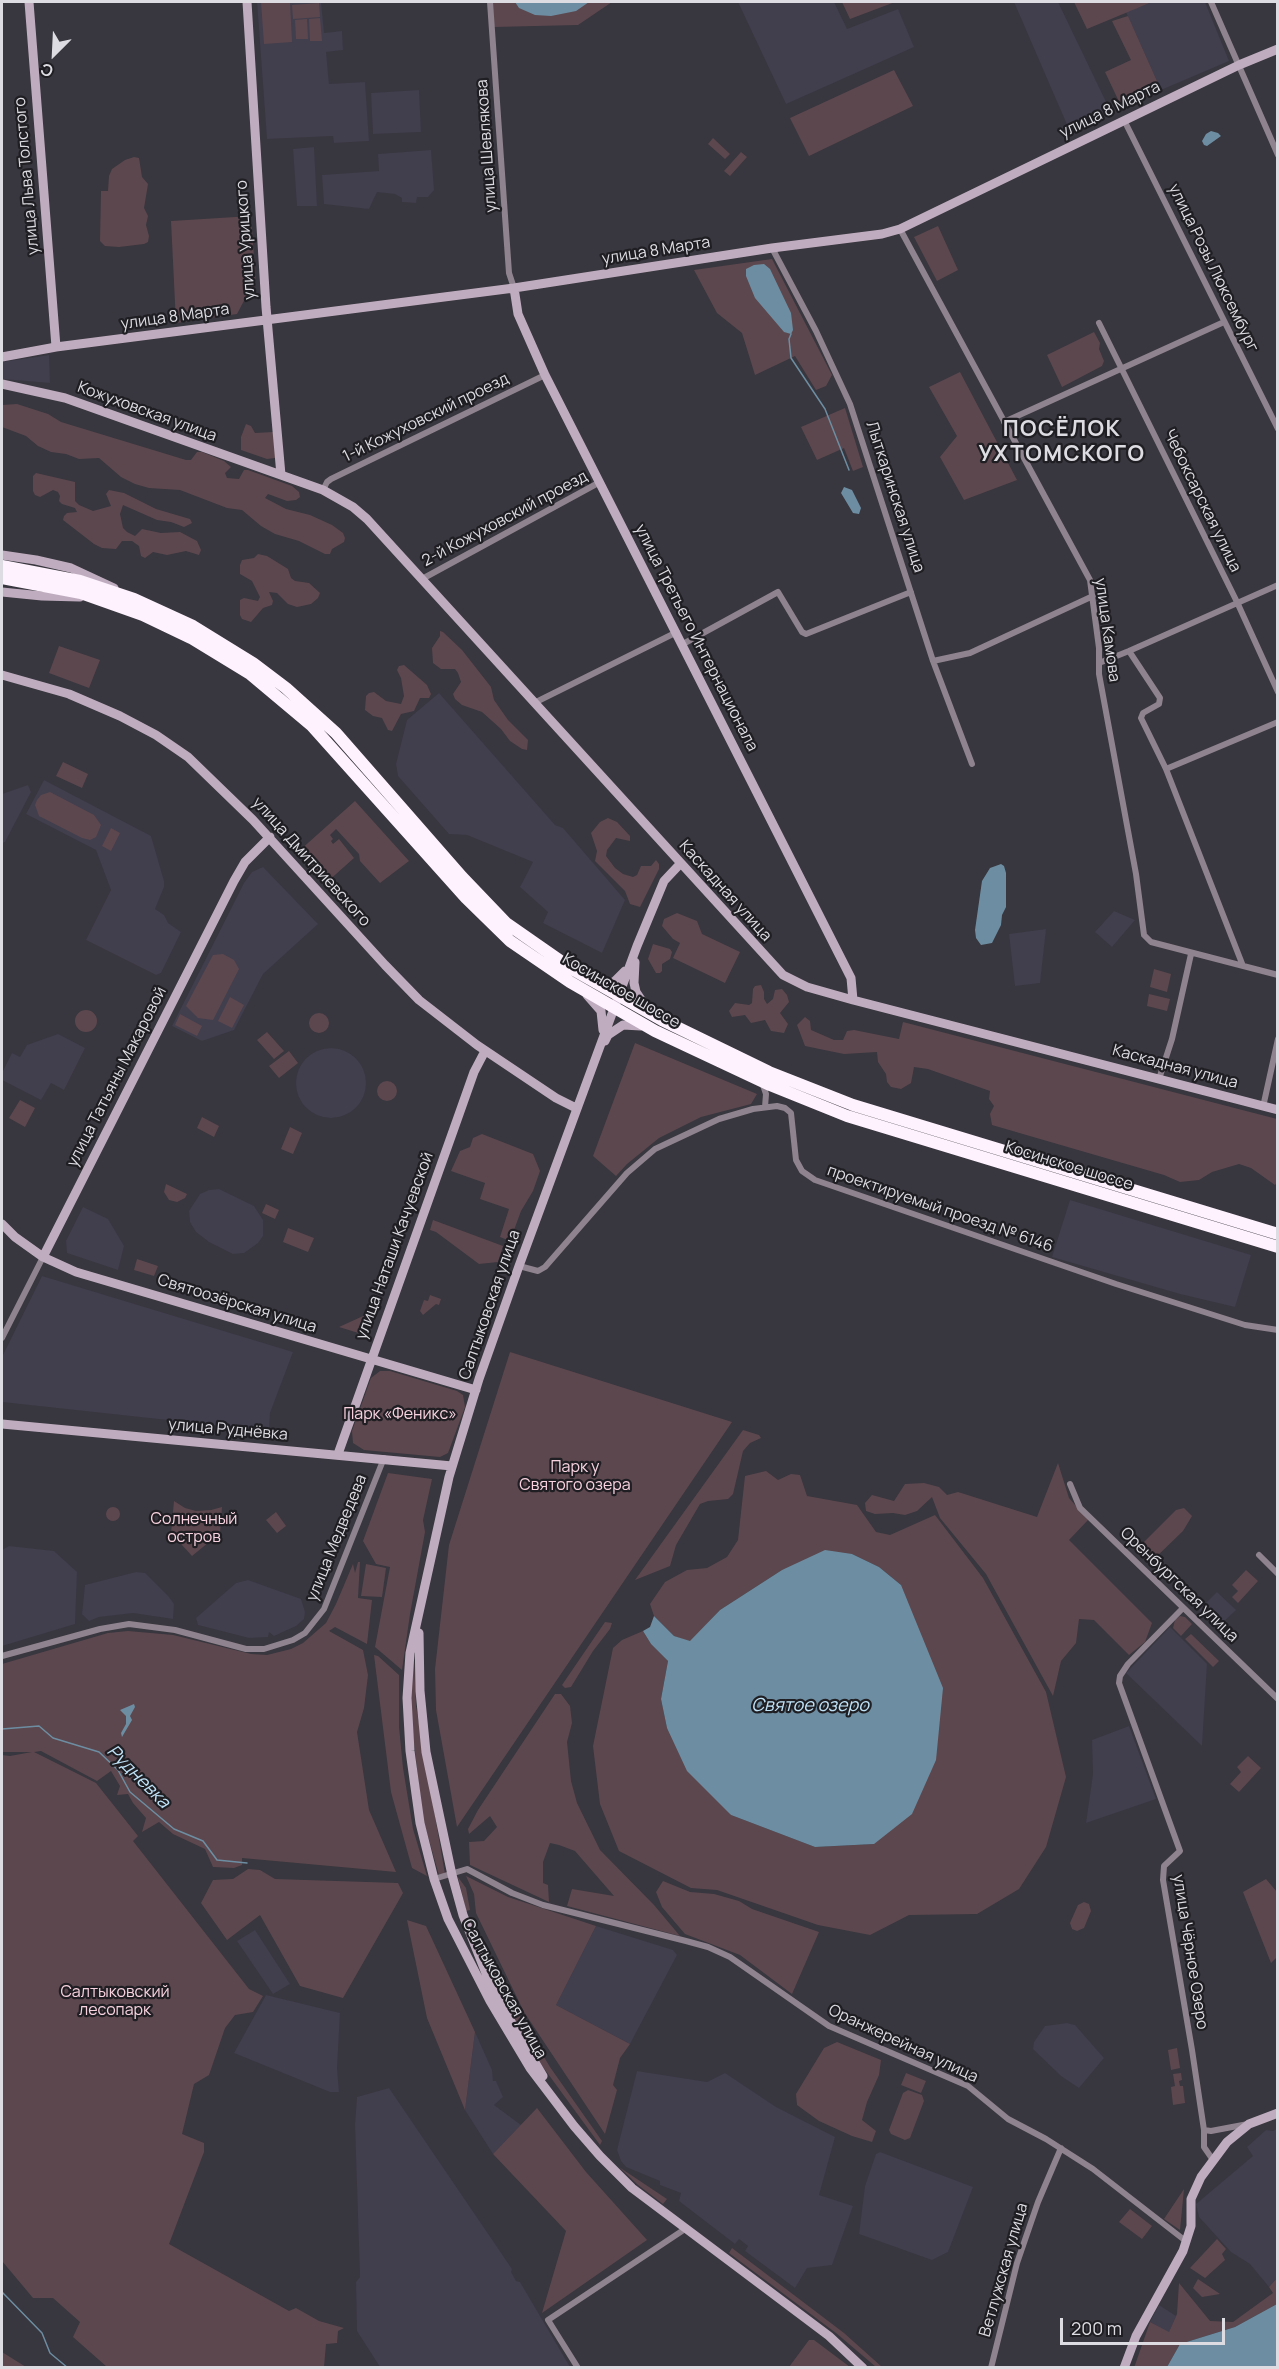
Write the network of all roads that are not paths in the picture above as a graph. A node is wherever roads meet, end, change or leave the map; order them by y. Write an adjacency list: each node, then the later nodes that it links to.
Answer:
1 (29, 2): 15 (street, улица Льва Толстого)
2 (247, 2): 12 (street, улица Урицкого)
3 (490, 2): 11 (street, улица Шевлякова)
4 (1211, 2): 6 (street)
5 (1278, 49): 6 (street, улица 8 Марта)
6 (1239, 65): 7 (street, улица 8 Марта); 8 (street)
7 (1124, 120): 9 (street, улица 8 Марта); 13 (street, улица Розы Люксембург)
8 (1278, 155)
9 (900, 229): 10 (street, улица 8 Марта); 20 (street, улица Камова)
10 (772, 248): 11 (street, улица 8 Марта); 31 (street, Лыткаринская улица)
11 (514, 288): 12 (street, улица 8 Марта); 18 (street, улица Третьего Интернационала)
12 (267, 320): 15 (street, улица 8 Марта); 22 (street, улица Урицкого)
13 (1224, 322): 17 (street); 21 (street, улица Розы Люксембург)
14 (1099, 323): 17 (street, Чебоксарская улица)
15 (56, 347): 16 (street, улица 8 Марта)
16 (2, 357)
17 (1122, 369): 20 (street); 35 (street, Чебоксарская улица)
18 (545, 375): 23 (street, улица Третьего Интернационала); 24 (street, 1-й Кожуховский проезд)
19 (2, 384): 22 (street, Кожуховская улица)
20 (1004, 422): 32 (street, улица Камова)
21 (1278, 429)
22 (281, 475): 24 (street, Каскадная улица)
23 (600, 482): 28 (street, 2-й Кожуховский проезд); 36 (street, улица Третьего Интернационала)
24 (323, 490): 28 (street, Каскадная улица)
25 (2, 555): 34 (street)
26 (2, 566): 34 (highway, Косинское шоссе)
27 (2, 578): 33 (highway, Косинское шоссе)
28 (422, 579): 43 (street, Каскадная улица)
29 (1278, 585): 35 (street)
30 (2, 592): 33 (street)
31 (911, 592): 37 (street); 39 (street, Лыткаринская улица)
32 (1093, 596): 39 (street); 40 (street, улица Камова)
33 (99, 598): 57 (highway, Косинское шоссе)
34 (134, 599): 56 (highway, Косинское шоссе)
35 (1237, 602): 38 (street); 42 (street, Чебоксарская улица)
36 (677, 632): 37 (street, улица Третьего Интернационала); 43 (street)
37 (683, 644): 58 (street, улица Третьего Интернационала)
38 (1129, 651): 40 (street); 46 (street)
39 (933, 661): 45 (street, Лыткаринская улица)
40 (1099, 663): 52 (street, улица Камова)
41 (2, 675): 47 (street, улица Дмитриевского)
42 (1278, 692)
43 (534, 703): 48 (street, Каскадная улица)
44 (1278, 722): 46 (street)
45 (972, 764)
46 (1166, 769): 54 (street)
47 (270, 837): 63 (street, улица Дмитриевского); 75 (street, улица Татьяны Макаровой)
48 (668, 851): 49 (street, Каскадная улица); 51 (street)
49 (680, 864): 50 (street, Каскадная улица); 51 (street, Салтыковская улица)
50 (693, 878): 51 (street); 58 (street, Каскадная улица)
51 (664, 882): 53 (street, Салтыковская улица)
52 (1191, 954): 54 (street); 64 (street)
53 (635, 956): 56 (street); 59 (street, Салтыковская улица); 60 (street)
54 (1243, 966): 55 (street)
55 (1278, 975)
56 (596, 984): 59 (highway, Косинское шоссе)
57 (579, 987): 59 (highway, Косинское шоссе); 62 (street)
58 (853, 1000): 64 (street, Каскадная улица)
59 (618, 1003): 60 (highway, Косинское шоссе); 62 (street, Салтыковская улица)
60 (659, 1026): 62 (street); 65 (highway, Косинское шоссе); 73 (highway, Косинское шоссе)
61 (1278, 1039): 69 (street)
62 (603, 1042): 70 (street, Салтыковская улица)
63 (485, 1051): 70 (street, улица Дмитриевского); 79 (street, улица Наташи Качуевской)
64 (1159, 1078): 69 (street, Каскадная улица)
65 (757, 1079): 66 (highway, Косинское шоссе); 67 (street)
66 (783, 1091): 67 (street); 74 (highway, Косинское шоссе)
67 (766, 1094): 68 (street)
68 (765, 1107): 76 (street); 77 (street, проектируемый проезд № 6146)
69 (1263, 1107): 71 (street, Каскадная улица)
70 (576, 1108): 76 (street, Салтыковская улица)
71 (1278, 1110)
72 (2, 1224): 75 (street, Святоозёрская улица)
73 (1278, 1234)
74 (1278, 1246)
75 (43, 1257): 78 (street, улица Татьяны Макаровой); 79 (street, Святоозёрская улица)
76 (519, 1266): 80 (street, Салтыковская улица)
77 (1278, 1330)
78 (2, 1338)
79 (371, 1359): 80 (street, Святоозёрская улица); 82 (street, улица Наташи Качуевской)
80 (476, 1390): 84 (street, Салтыковская улица)
81 (2, 1424): 82 (street, улица Руднёвка)
82 (338, 1454): 83 (street, улица Руднёвка)
83 (384, 1458): 84 (street, улица Руднёвка); 90 (street, улица Медведева)
84 (452, 1466): 88 (street, Салтыковская улица)
85 (1070, 1484): 89 (street, Оренбургская улица)
86 (1259, 1555): 87 (street)
87 (1278, 1574)
88 (420, 1604): 92 (street, Салтыковская улица); 93 (street, Салтыковская улица)
89 (1183, 1608): 91 (street, Оренбургская улица); 97 (street, улица Чёрное Озеро)
90 (2, 1656)
91 (1278, 1699)
92 (452, 1875): 93 (street, Оранжерейная улица); 99 (street, Оранжерейная улица); 100 (street, Салтыковская улица)
93 (434, 1879): 100 (street, Салтыковская улица)
94 (1278, 2113): 95 (street)
95 (1249, 2124): 96 (street); 98 (street)
96 (1221, 2128): 97 (street); 98 (street)
97 (1204, 2130): 101 (street, улица Чёрное Озеро)
98 (1227, 2142): 101 (street)
99 (1061, 2148): 103 (street, Оранжерейная улица); 106 (street, Ветлужская улица)
100 (600, 2156): 102 (street, Салтыковская улица)
101 (1213, 2160): 103 (street)
102 (685, 2229): 104 (street); 105 (street, Салтыковская улица)
103 (1187, 2242): 107 (street)
104 (578, 2367)
105 (863, 2367)
106 (991, 2367)
107 (1124, 2367)

